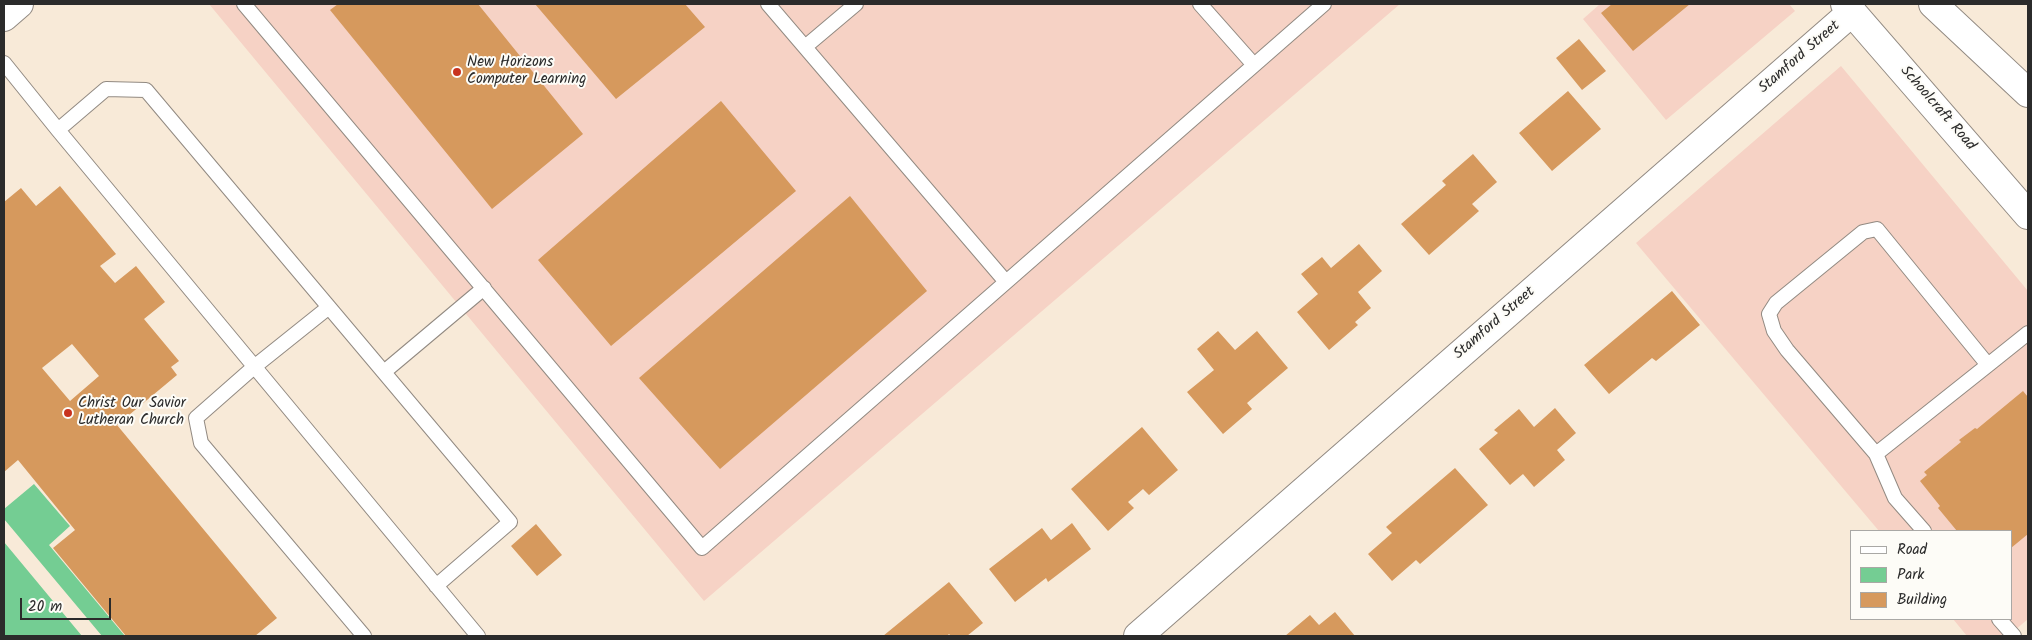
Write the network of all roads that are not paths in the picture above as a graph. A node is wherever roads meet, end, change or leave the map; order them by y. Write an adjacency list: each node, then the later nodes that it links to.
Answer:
1 (19, 4): 9 (main road)
2 (768, 4): 10 (lane)
3 (856, 4): 10 (lane)
4 (1200, 4): 12 (lane)
5 (1324, 4): 12 (lane)
6 (1933, 4): 13 (main road)
7 (248, 5): 17 (lane)
8 (1848, 8): 15 (main road, Schoolcraft Road); 29 (main road, Stamford Street)
9 (4, 17)
10 (805, 47): 16 (lane)
11 (4, 63): 14 (lane)
12 (1254, 65): 16 (lane)
13 (2028, 93)
14 (58, 130): 18 (lane); 21 (lane)
15 (2028, 215)
16 (1006, 282): 17 (lane)
17 (484, 288): 22 (lane)
18 (329, 307): 21 (lane); 22 (lane)
19 (2028, 333): 20 (lane)
20 (1988, 365): 23 (lane); 23 (lane)
21 (254, 367): 25 (lane); 27 (lane)
22 (384, 372): 25 (lane)
23 (1876, 454): 24 (lane)
24 (1923, 530)
25 (436, 586): 28 (lane)
26 (2000, 620): 30 (lane)
27 (364, 636)
28 (478, 636)
29 (1138, 636)
30 (2014, 636)

